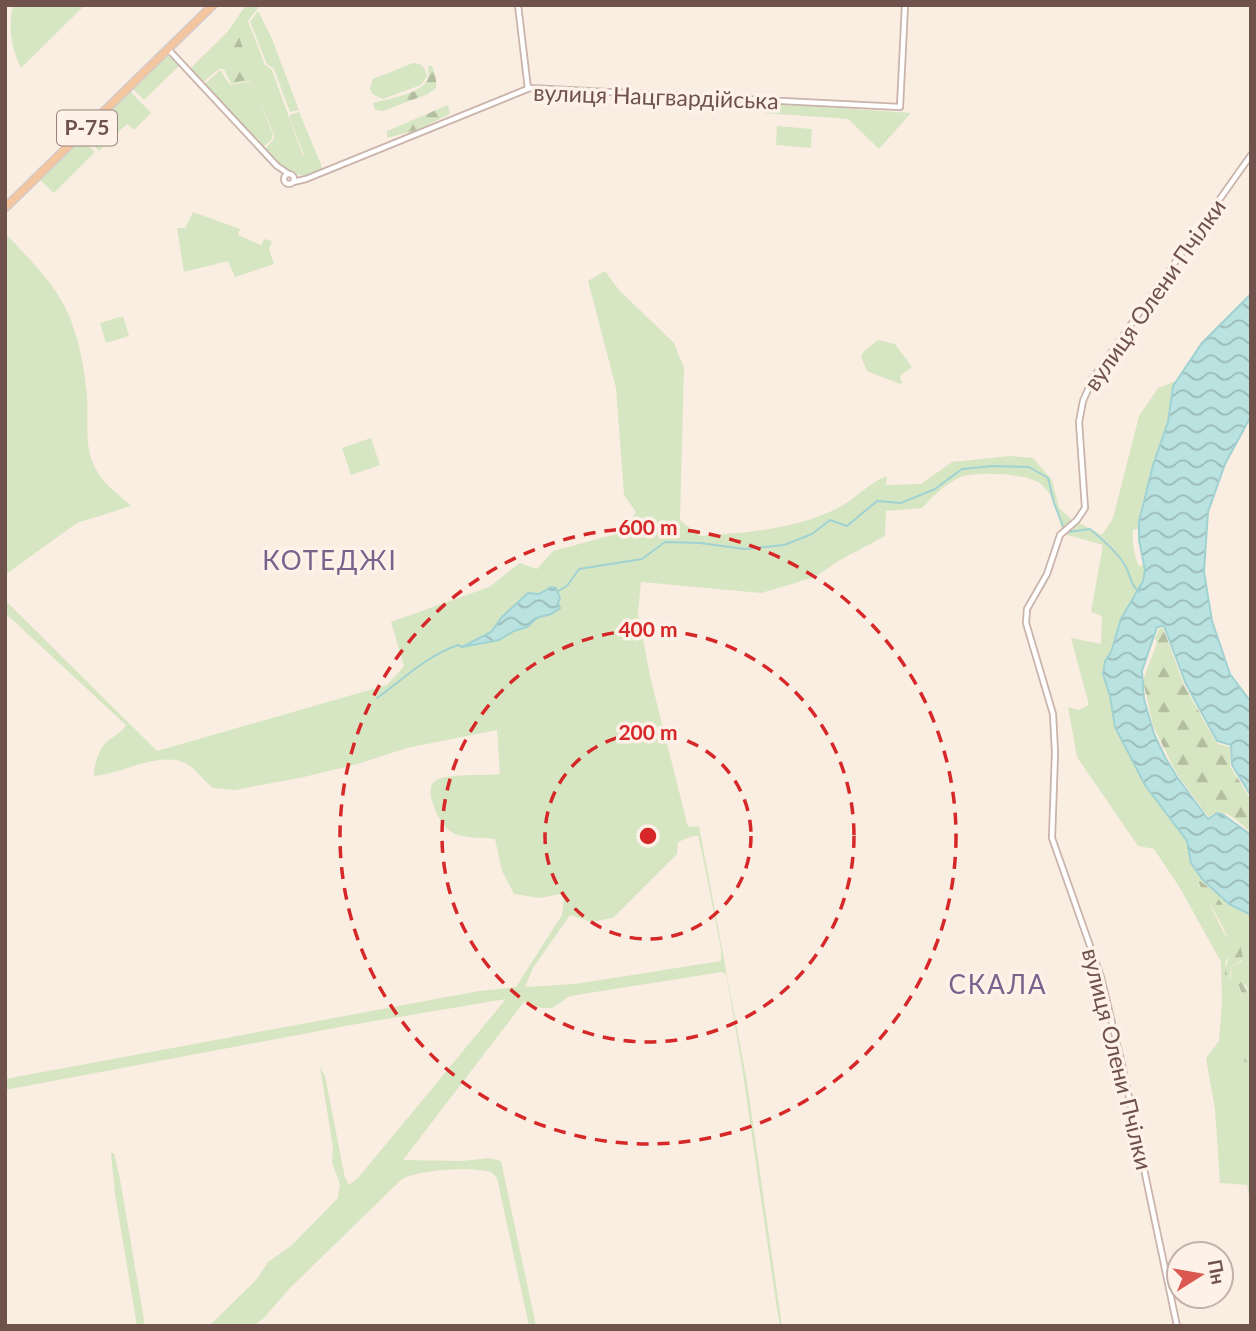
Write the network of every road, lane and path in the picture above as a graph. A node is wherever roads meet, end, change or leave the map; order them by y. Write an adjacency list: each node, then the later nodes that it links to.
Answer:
1 (213, 5): 4 (main road, Р-75)
2 (518, 5): 5 (street)
3 (905, 5): 5 (street, вулиця Нацгвардійська)
4 (168, 49): 7 (street); 12 (main road, Р-75)
5 (528, 89): 10 (street, вулиця Нацгвардійська)
6 (1251, 155): 13 (street, вулиця Олени Пчілки)
7 (277, 166): 8 (street); 9 (street)
8 (290, 174): 9 (street); 10 (street); 11 (street)
9 (284, 179): 11 (street)
10 (303, 180): 11 (street, вулиця Нацгвардійська)
11 (293, 182)
12 (5, 208)
13 (1178, 1326)

